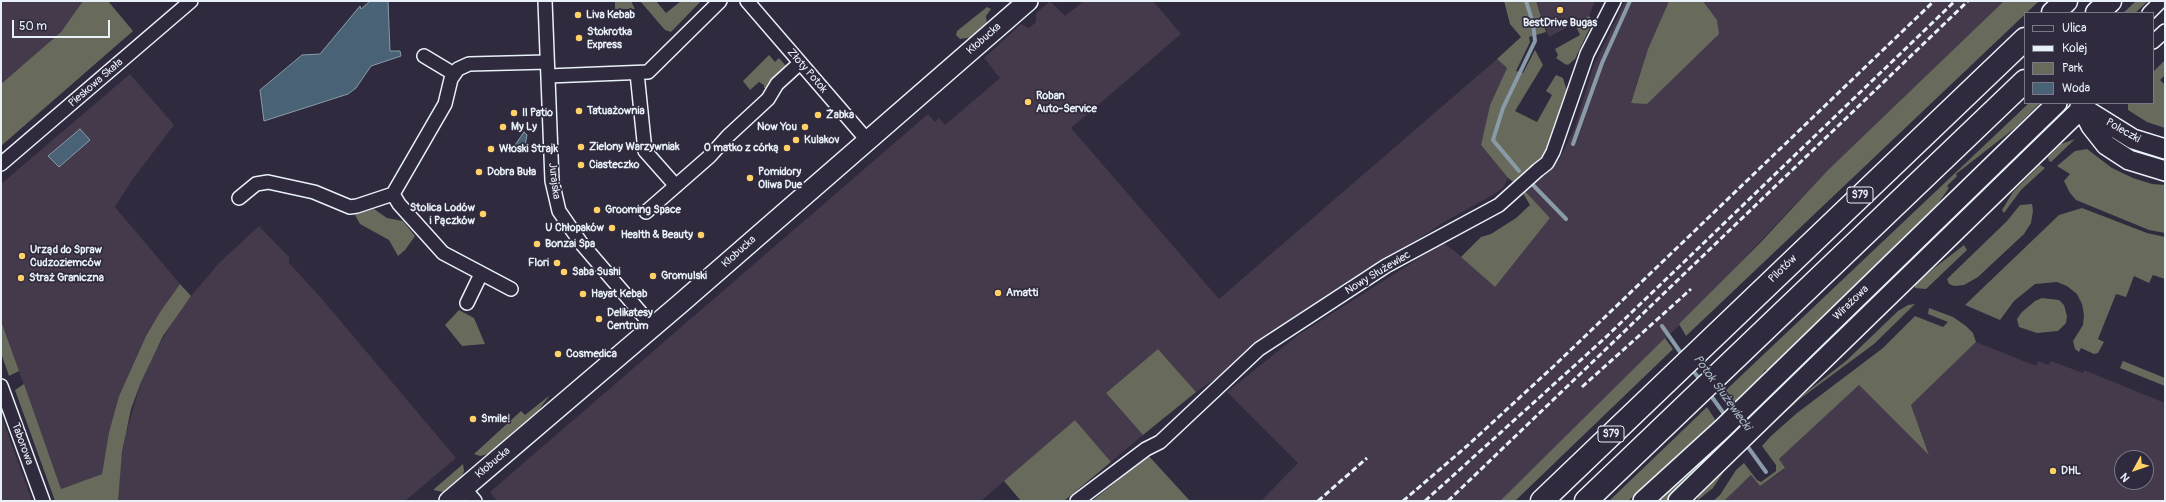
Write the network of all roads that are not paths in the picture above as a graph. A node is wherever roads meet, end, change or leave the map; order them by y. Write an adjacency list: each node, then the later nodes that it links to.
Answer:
1 (191, 1): 27 (street, Pieskowa Skała)
2 (545, 1): 17 (street, Jurajska)
3 (720, 1): 19 (street)
4 (747, 1): 18 (street, Złoty Potok)
5 (1028, 1): 25 (main road, Kłobucka)
6 (1614, 1): 41 (street, Nowy Służewiec)
7 (2066, 1): 10 (highway)
8 (2110, 1): 11 (highway)
9 (2161, 1): 12 (street)
10 (2054, 12)
11 (2098, 12)
12 (2150, 12)
13 (2165, 31): 15 (street)
14 (2024, 41): 42 (highway, Pilotów / S79)
15 (2154, 41)
16 (424, 56): 20 (street)
17 (547, 62): 20 (street); 21 (street, Jurajska)
18 (800, 63): 25 (street, Złoty Potok); 29 (street)
19 (637, 73): 21 (street); 29 (street)
20 (454, 74): 30 (street)
21 (548, 76): 36 (street, Jurajska)
22 (2024, 82): 43 (highway, S79)
23 (2056, 104): 44 (main road, Wirażowa)
24 (2082, 105): 26 (main road, Poleczki); 28 (main road, Poleczki); 45 (main road, Wirażowa)
25 (867, 140): 36 (main road, Kłobucka)
26 (2165, 149)
27 (1, 164)
28 (2165, 171)
29 (676, 186): 32 (street)
30 (393, 194): 31 (street); 33 (street)
31 (239, 198)
32 (646, 212)
33 (482, 274): 34 (street); 35 (street)
34 (512, 289)
35 (467, 303)
36 (653, 327): 38 (main road, Kłobucka)
37 (1, 386): 39 (street, Taborowa)
38 (469, 495): 40 (main road, Kłobucka)
39 (43, 501)
40 (449, 501)
41 (1078, 501)
42 (1542, 501)
43 (1586, 501)
44 (1643, 501)
45 (1678, 501)

